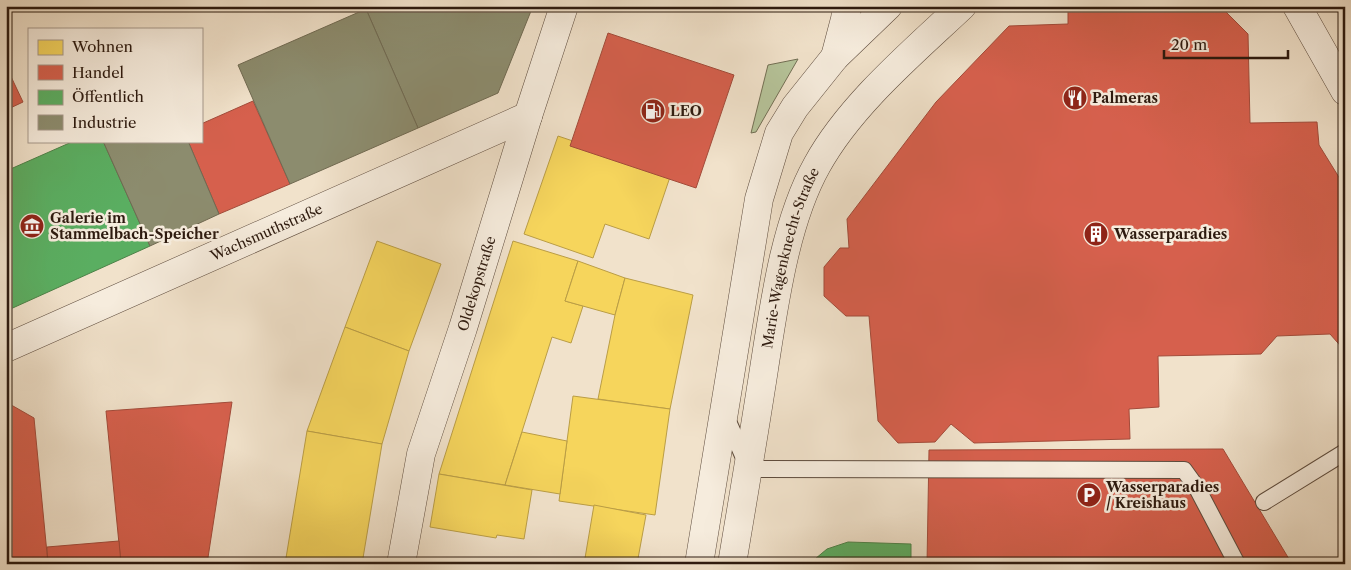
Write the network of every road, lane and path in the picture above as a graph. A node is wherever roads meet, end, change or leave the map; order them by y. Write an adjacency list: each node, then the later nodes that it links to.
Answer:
1 (564, 6): 8 (street, Oldekopstraße)
2 (847, 6): 6 (street)
3 (888, 6): 6 (street)
4 (1297, 6): 7 (street)
5 (960, 7): 12 (street, Marie-Wagenknecht-Straße)
6 (835, 57): 10 (street)
7 (1345, 91)
8 (528, 116): 9 (street, Wachsmuthstraße); 14 (street, Oldekopstraße)
9 (6, 348)
10 (724, 413): 12 (lane); 15 (street)
11 (1345, 452): 13 (lane)
12 (749, 469): 16 (street, Marie-Wagenknecht-Straße); 17 (lane)
13 (1264, 502)
14 (401, 564)
15 (699, 564)
16 (732, 564)
17 (1237, 564)

